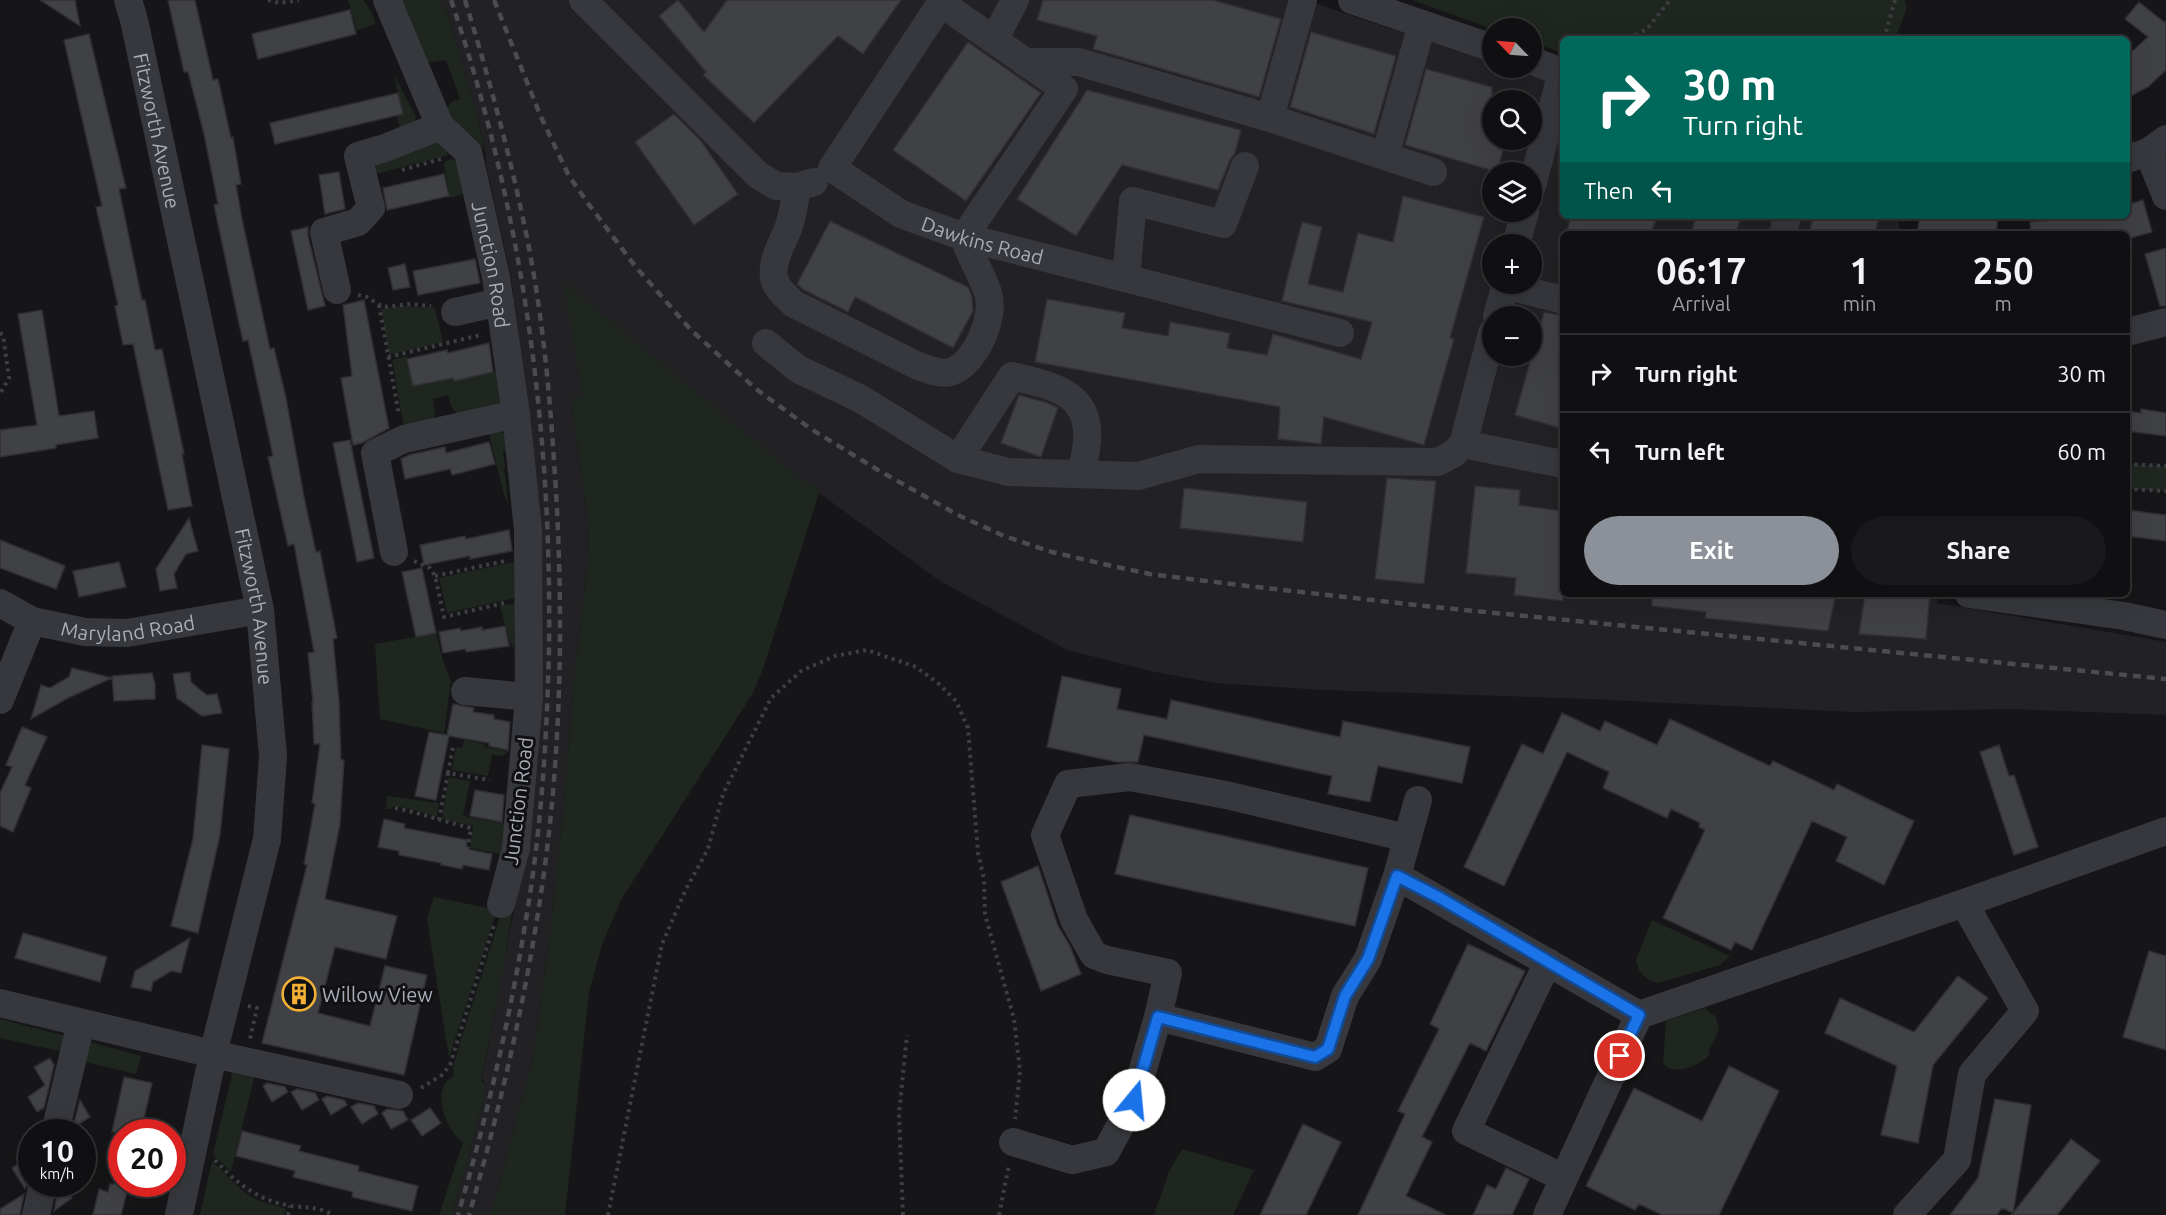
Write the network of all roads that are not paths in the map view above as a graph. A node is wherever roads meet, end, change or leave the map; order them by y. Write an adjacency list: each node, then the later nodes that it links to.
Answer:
1 (128, 0): 45 (street, Fitzworth Avenue)
2 (387, 0): 16 (street, Junction Road)
3 (583, 0): 23 (street)
4 (1015, 0): 9 (street)
5 (1303, 0): 15 (street)
6 (1352, 0): 8 (street)
7 (942, 1): 9 (street); 21 (street)
8 (1422, 24): 10 (street); 18 (street)
9 (994, 40): 11 (street)
10 (1482, 45)
11 (1025, 62): 15 (street); 25 (street)
12 (1542, 65): 13 (street)
13 (1560, 71)
14 (1560, 80): 19 (street)
15 (1270, 118): 18 (street)
16 (440, 126): 27 (street); 30 (street, Junction Road)
17 (2147, 150): 24 (street)
18 (1384, 156): 22 (street)
19 (1538, 162)
20 (1245, 166): 26 (street)
21 (832, 168): 23 (street); 25 (street, Dawkins Road)
22 (1433, 172)
23 (797, 187): 25 (street)
24 (2166, 196)
25 (964, 237): 26 (street, Dawkins Road)
26 (1126, 278): 34 (street, Dawkins Road)
27 (337, 290)
28 (1542, 294): 29 (street)
29 (1560, 299)
30 (500, 302): 31 (street); 37 (street, Junction Road)
31 (455, 312)
32 (2166, 322): 33 (street)
33 (2130, 331)
34 (1340, 333)
35 (766, 343): 39 (street)
36 (1483, 366): 38 (street)
37 (516, 414): 42 (street); 49 (street, Junction Road)
38 (1463, 444): 40 (street); 41 (street)
39 (958, 459): 41 (street); 41 (street)
40 (1560, 463)
41 (1081, 474)
42 (394, 552)
43 (1990, 597): 47 (street)
44 (0, 603): 46 (street, Maryland Road)
45 (260, 610): 46 (street, Maryland Road); 62 (street, Fitzworth Avenue)
46 (32, 621): 50 (street)
47 (2166, 625)
48 (465, 691): 49 (street)
49 (529, 697): 56 (street, Junction Road)
50 (0, 700)
51 (1418, 800): 53 (street)
52 (2166, 831): 55 (street)
53 (1407, 837): 54 (street); 60 (street)
54 (1397, 876): 57 (street); 60 (street)
55 (1964, 903): 59 (street); 71 (street)
56 (501, 904)
57 (1548, 962): 59 (street); 66 (street)
58 (0, 1003): 61 (street)
59 (1639, 1015): 66 (street)
60 (1158, 1017): 65 (street)
61 (81, 1023): 62 (street); 64 (street)
62 (213, 1054): 63 (street); 69 (street, Fitzworth Avenue)
63 (399, 1095)
64 (58, 1119)
65 (1013, 1142)
66 (1564, 1178): 70 (street)
67 (40, 1197): 68 (street)
68 (36, 1215)
69 (179, 1215)
70 (1547, 1215)
71 (1907, 1215)

